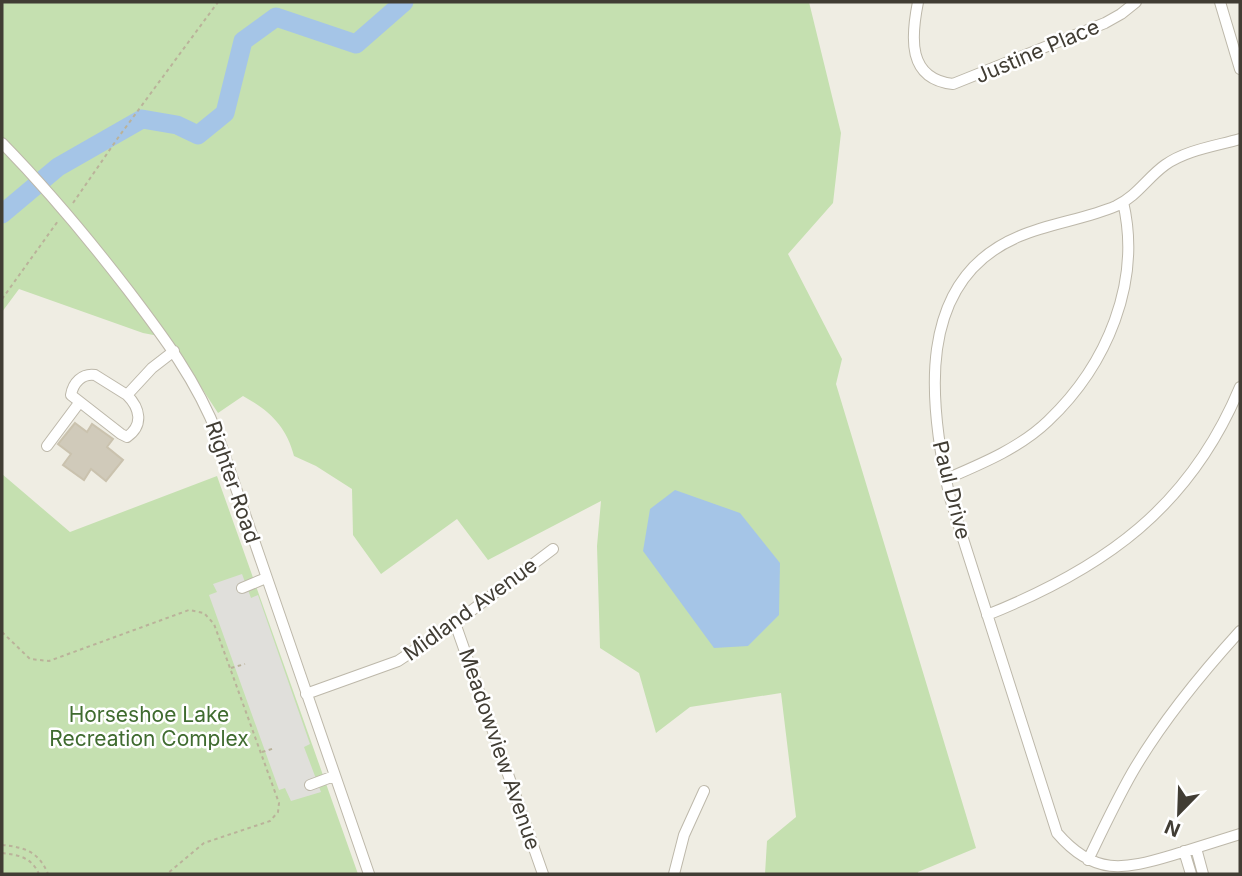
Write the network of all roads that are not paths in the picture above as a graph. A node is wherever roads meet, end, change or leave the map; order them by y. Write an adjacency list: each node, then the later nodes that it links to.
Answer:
1 (918, 2): 2 (street, Justine Place)
2 (1136, 2)
3 (1220, 2): 4 (street)
4 (1240, 69)
5 (1240, 139): 7 (street)
6 (2, 143): 8 (street, Righter Road)
7 (1123, 202): 13 (street); 13 (street, Paul Drive)
8 (174, 351): 10 (street); 15 (street, Righter Road)
9 (1240, 387): 17 (street)
10 (127, 395): 11 (street); 11 (street)
11 (79, 403): 12 (street)
12 (47, 446)
13 (946, 479): 17 (street, Paul Drive)
14 (552, 550): 18 (street, Midland Avenue)
15 (266, 579): 16 (street); 20 (street, Righter Road)
16 (242, 588)
17 (987, 615): 27 (street, Paul Drive)
18 (455, 623): 20 (street, Midland Avenue); 29 (street, Meadowview Avenue)
19 (1240, 631): 27 (street)
20 (306, 694): 21 (street, Righter Road)
21 (334, 776): 22 (street); 28 (street, Righter Road)
22 (310, 785)
23 (704, 791): 30 (street)
24 (1240, 834): 25 (street)
25 (1196, 848): 26 (street); 32 (street)
26 (1184, 851): 27 (street); 31 (street)
27 (1088, 860)
28 (369, 874)
29 (544, 874)
30 (674, 874)
31 (1191, 874)
32 (1203, 874)

